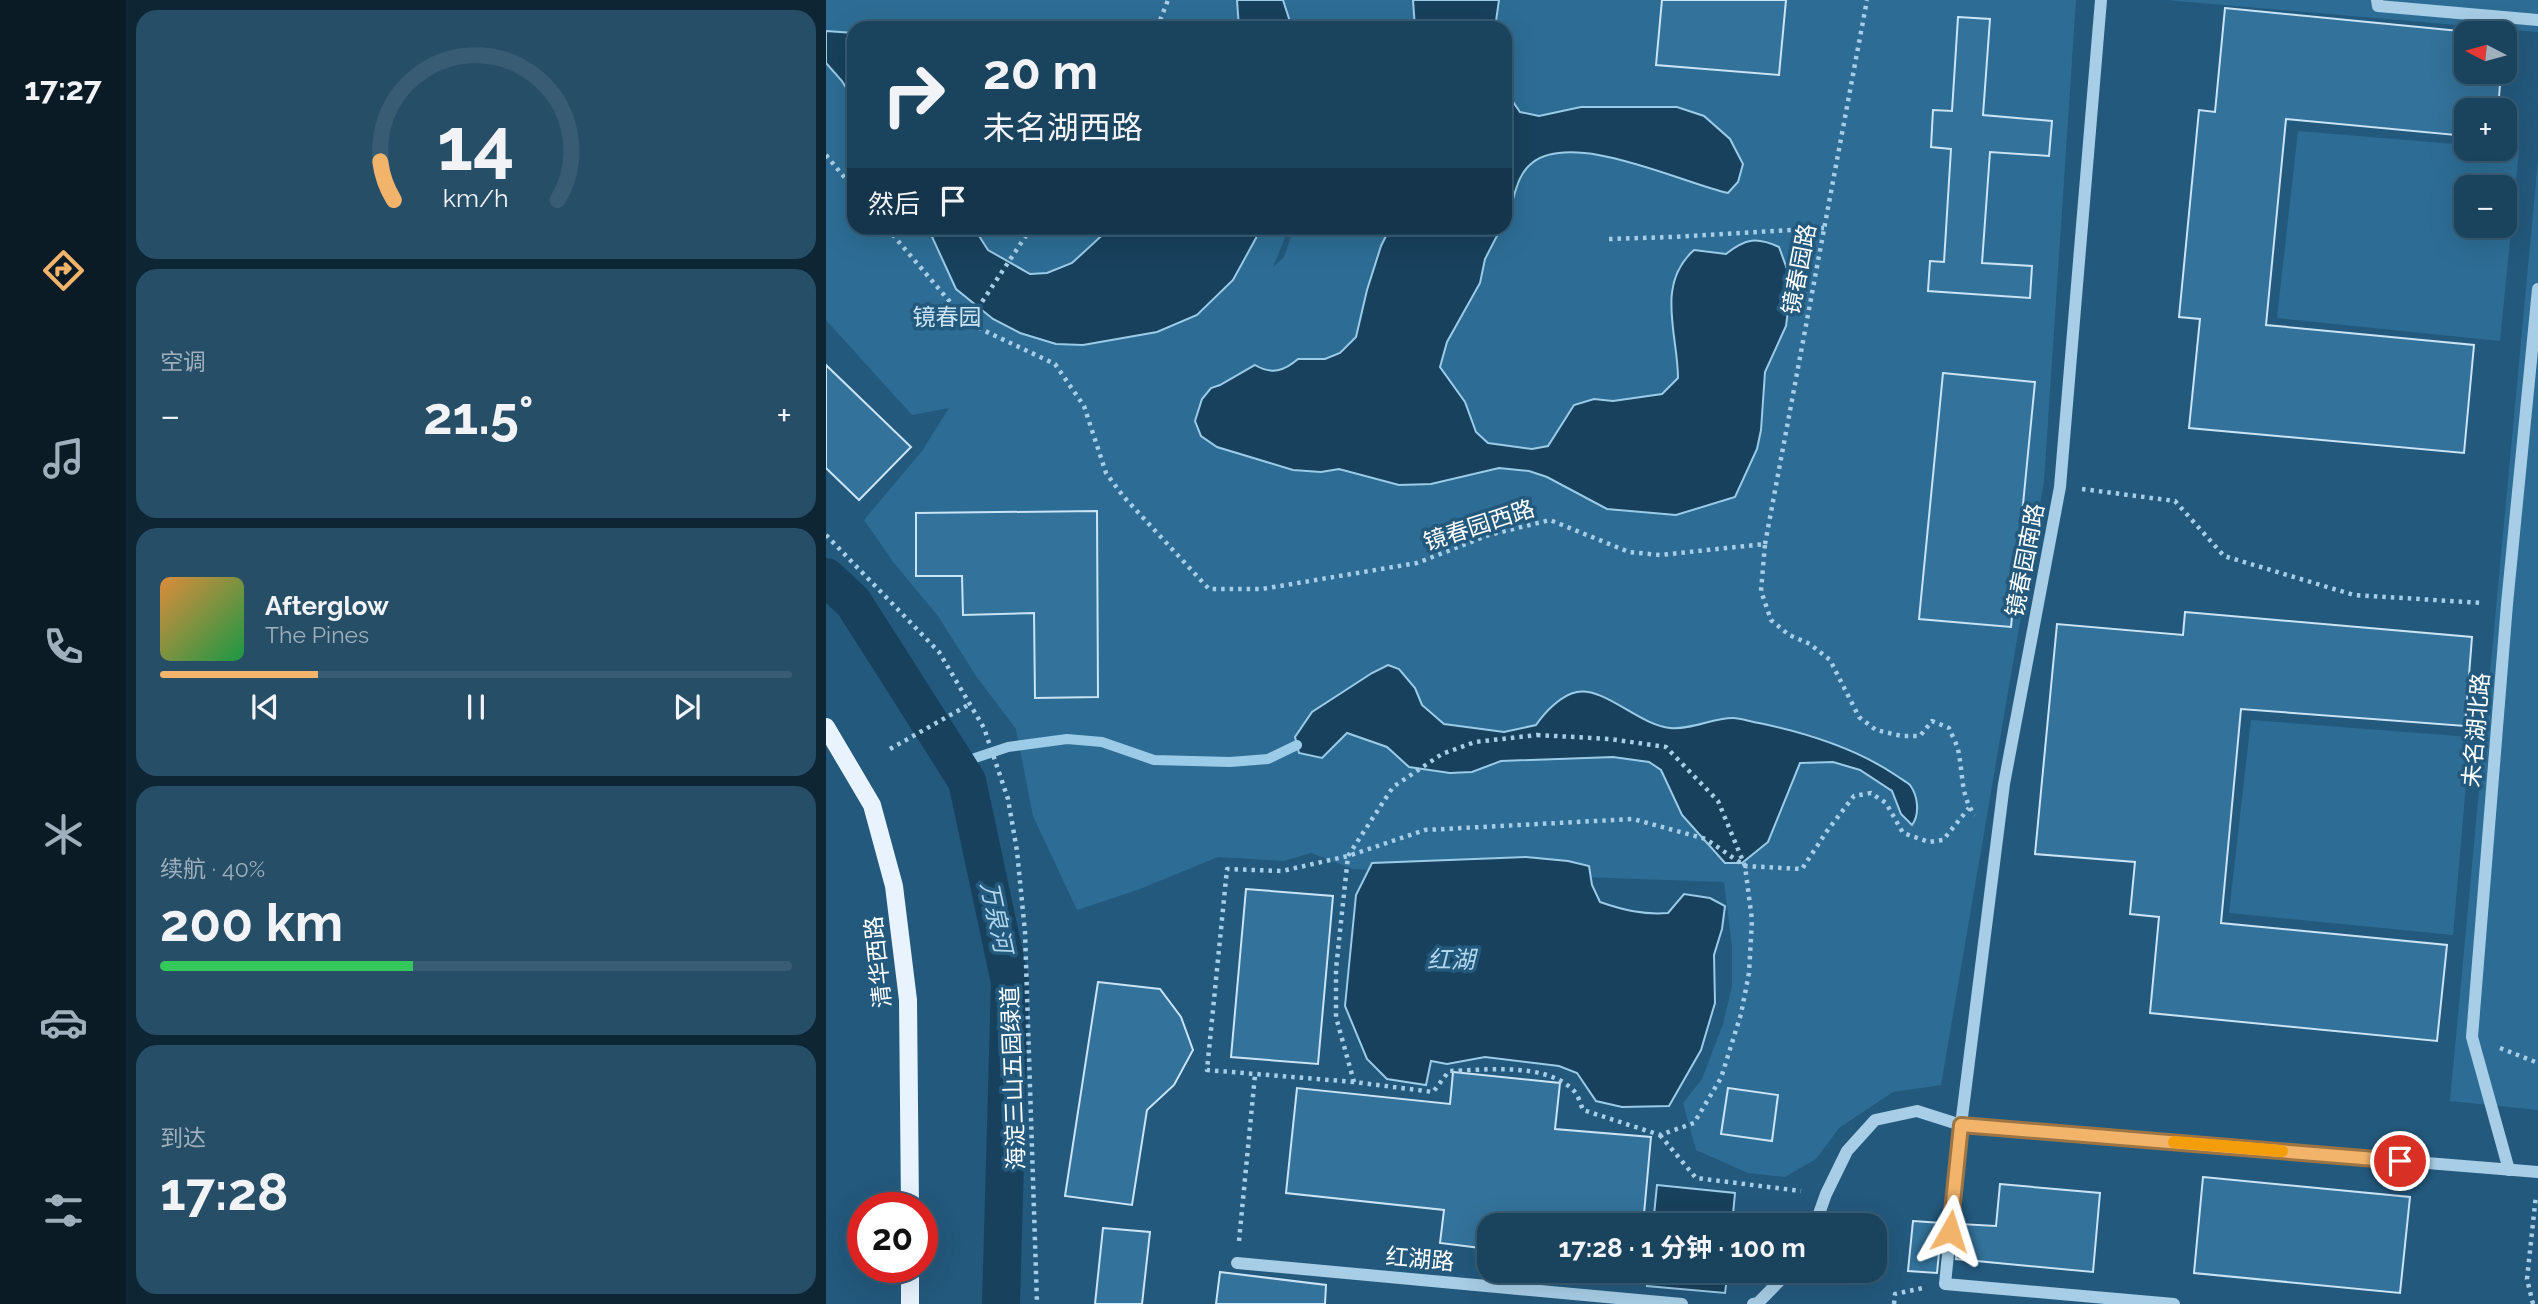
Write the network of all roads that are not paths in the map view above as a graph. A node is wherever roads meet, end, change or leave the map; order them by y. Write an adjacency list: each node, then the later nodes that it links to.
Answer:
1 (2101, 0): 6 (lane, 镜春园南路)
2 (2378, 0): 3 (lane)
3 (2538, 20)
4 (2538, 289): 7 (lane, 未名湖北路)
5 (826, 727): 9 (main road, 清华西路)
6 (1961, 1125): 7 (lane); 10 (lane); 17 (lane, 镜春园南路)
7 (2509, 1170): 8 (lane)
8 (2538, 1172)
9 (909, 1192)
10 (1819, 1213)
11 (1237, 1263): 15 (lane, 红湖路)
12 (910, 1283): 14 (main road)
13 (1777, 1283): 16 (lane)
14 (910, 1304)
15 (1682, 1304)
16 (1753, 1304)
17 (2174, 1304)

